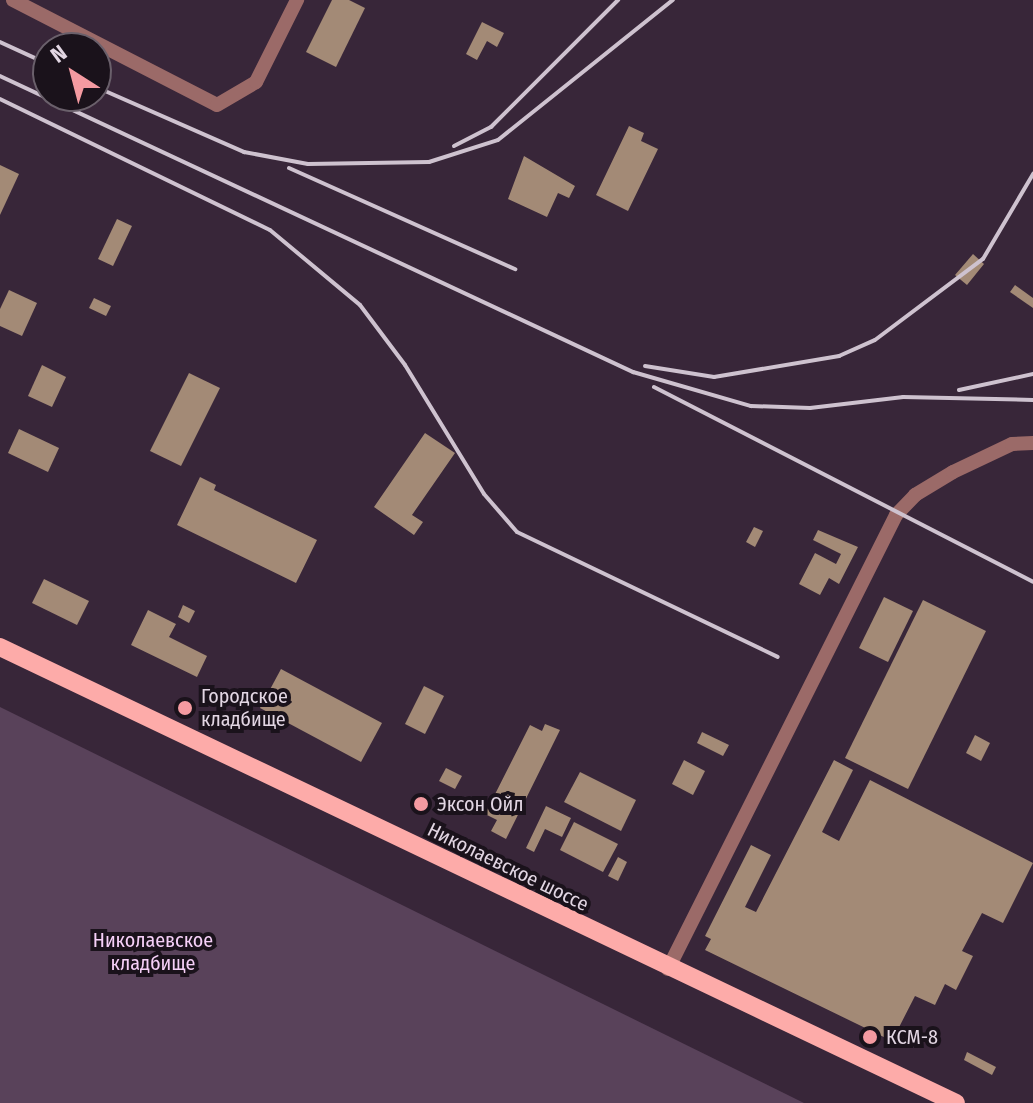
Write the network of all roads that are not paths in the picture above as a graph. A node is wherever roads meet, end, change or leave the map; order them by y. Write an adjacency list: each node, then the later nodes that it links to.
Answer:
1 (13, 0): 2 (street)
2 (297, 0)
3 (1033, 443): 5 (street)
4 (0, 647): 5 (main road, Николаевское шоссе)
5 (668, 969): 6 (main road, Николаевское шоссе)
6 (956, 1103)

